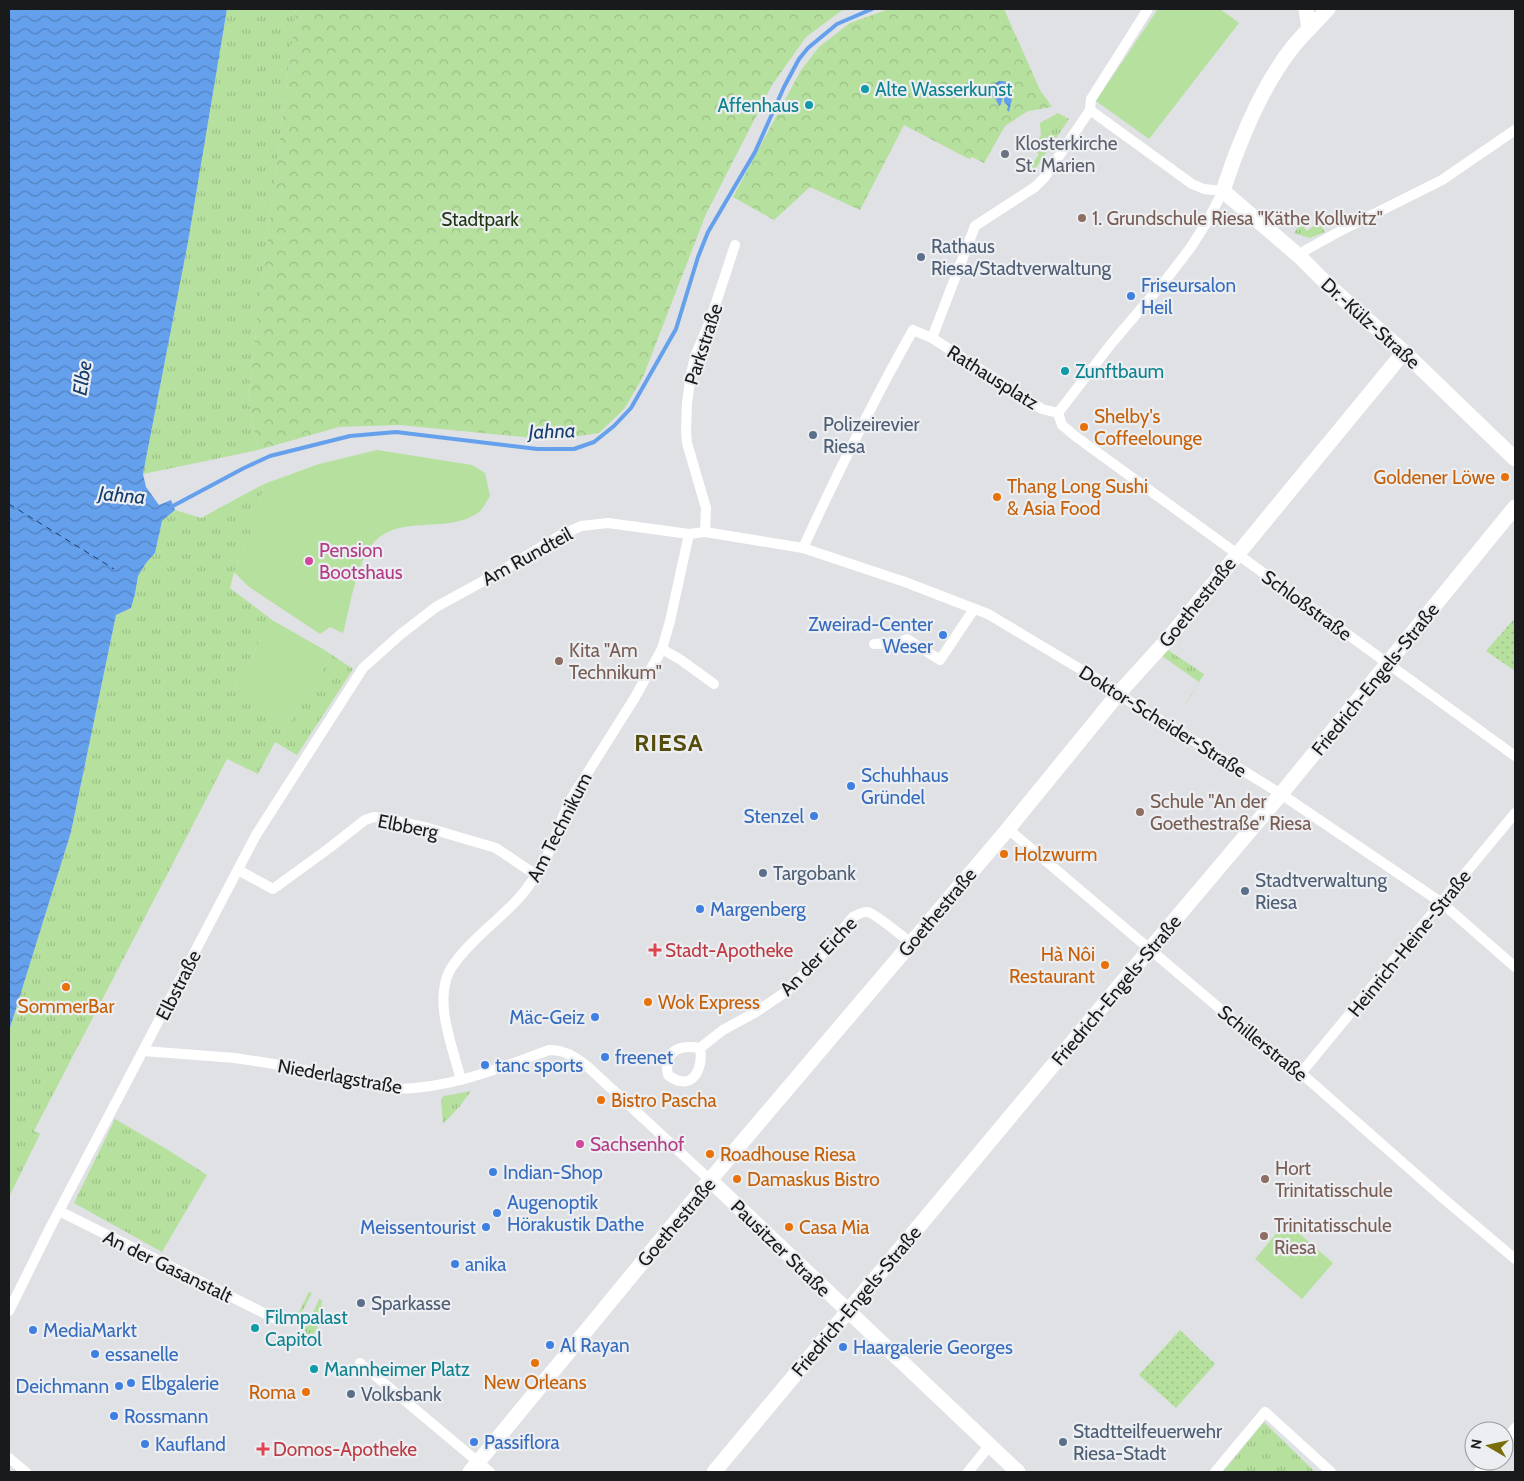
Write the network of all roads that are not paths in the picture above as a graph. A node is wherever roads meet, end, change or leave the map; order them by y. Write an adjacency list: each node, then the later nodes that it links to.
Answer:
1 (1148, 9): 5 (street, Rathausplatz)
2 (1306, 9): 4 (main road)
3 (1328, 9): 4 (main road)
4 (1309, 29): 7 (main road)
5 (1090, 110): 7 (street); 10 (street, Rathausplatz)
6 (1515, 130): 9 (street)
7 (1223, 191): 9 (main road, Dr.-Külz-Straße); 12 (street, Rathausplatz)
8 (735, 245): 15 (street, Parkstraße)
9 (1298, 256): 11 (main road, Dr.-Külz-Straße)
10 (932, 338): 12 (street, Rathausplatz); 17 (street, Rathausplatz)
11 (1404, 352): 13 (main road, Dr.-Külz-Straße); 18 (main road, Goethestraße)
12 (1058, 413): 18 (street, Schloßstraße)
13 (1515, 459)
14 (1515, 507): 22 (main road, Friedrich-Engels-Straße)
15 (705, 532): 16 (street); 17 (street)
16 (689, 534): 21 (street); 23 (street, Am Rundteil)
17 (803, 548): 19 (street)
18 (1236, 554): 22 (street, Schloßstraße); 25 (main road, Goethestraße)
19 (974, 608): 20 (street); 25 (street, Doktor-Scheider-Straße)
20 (874, 644)
21 (662, 649): 24 (street); 31 (street, Am Technikum)
22 (1387, 663): 26 (street, Schloßstraße); 27 (main road, Friedrich-Engels-Straße)
23 (363, 668): 30 (street, Elbstraße)
24 (714, 684)
25 (1118, 694): 27 (street, Doktor-Scheider-Straße); 29 (main road, Goethestraße)
26 (1515, 756)
27 (1281, 794): 32 (street, Doktor-Scheider-Straße); 34 (main road, Friedrich-Engels-Straße)
28 (1515, 813): 32 (street, Heinrich-Heine-Straße)
29 (1008, 829): 33 (main road, Goethestraße); 34 (street, Schillerstraße)
30 (238, 870): 31 (street, Elbberg); 37 (street, Elbstraße)
31 (536, 875): 40 (street, Am Technikum)
32 (1442, 903): 35 (street, Doktor-Scheider-Straße); 39 (street, Heinrich-Heine-Straße)
33 (911, 943): 36 (street, An der Eiche); 41 (main road, Goethestraße)
34 (1149, 950): 39 (street, Schillerstraße); 45 (main road, Friedrich-Engels-Straße)
35 (1515, 967)
36 (700, 1048)
37 (144, 1051): 40 (street, Niederlagstraße); 42 (street, Elbstraße)
38 (588, 1066): 40 (street, Niederlagstraße); 41 (street, Pausitzer Straße)
39 (1301, 1073): 43 (street, Schillerstraße)
40 (461, 1080)
41 (710, 1180): 45 (main road, Pausitzer Straße); 50 (main road, Goethestraße)
42 (59, 1211): 44 (street, Elbstraße); 46 (street, An der Gasanstalt)
43 (1515, 1259)
44 (9, 1311)
45 (848, 1311): 48 (main road, Pausitzer Straße); 53 (main road, Friedrich-Engels-Straße)
46 (278, 1320)
47 (360, 1363): 50 (street)
48 (990, 1445): 54 (street); 55 (main road, Pausitzer Straße)
49 (9, 1458): 51 (street)
50 (474, 1467): 52 (street)
51 (26, 1472)
52 (490, 1472)
53 (714, 1472)
54 (968, 1472)
55 (1018, 1472)
56 (1215, 1472): 57 (street)
57 (1331, 1472)

